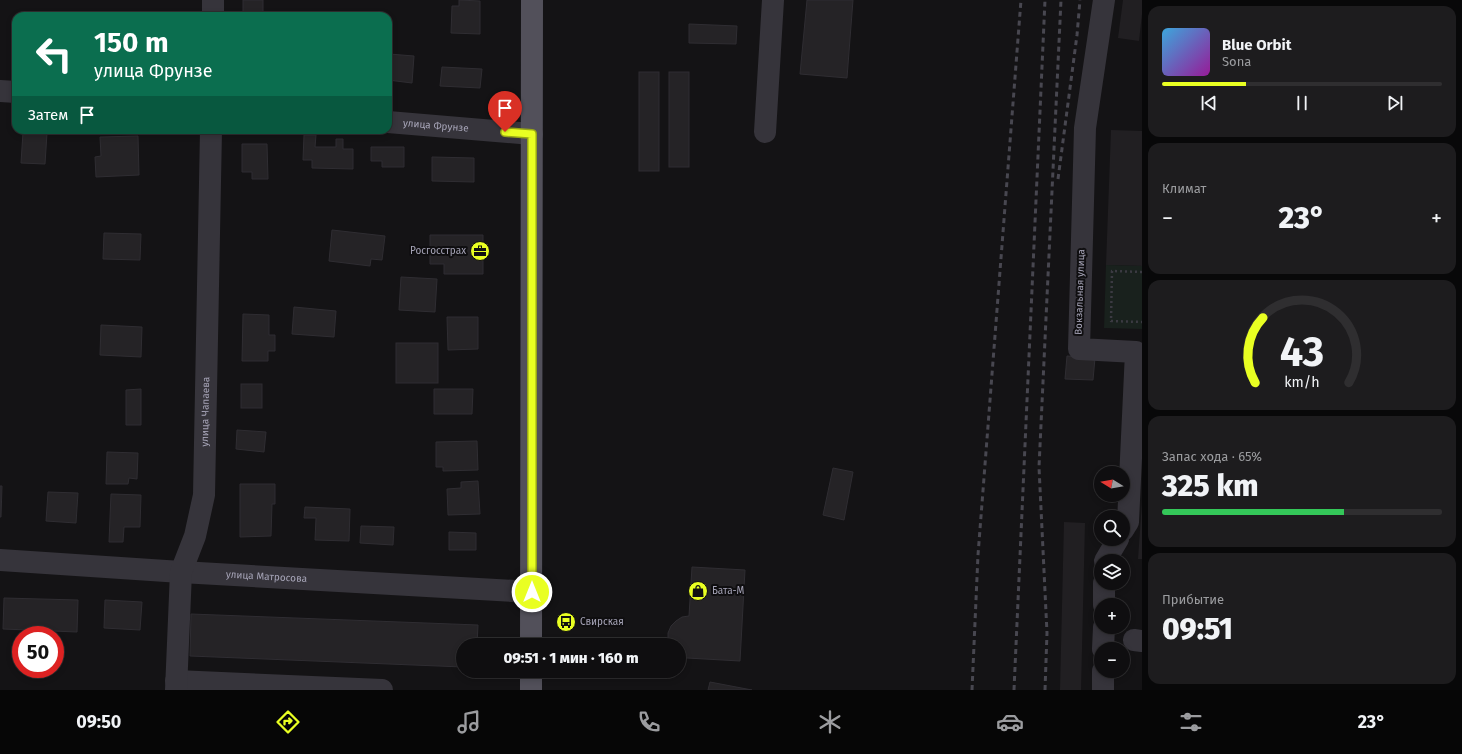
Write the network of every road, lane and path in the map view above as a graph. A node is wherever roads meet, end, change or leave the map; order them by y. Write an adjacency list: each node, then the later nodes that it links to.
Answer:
1 (213, 0): 5 (street)
2 (532, 0): 11 (main road)
3 (773, 0): 9 (street)
4 (1104, 0): 14 (street, Вокзальная улица)
5 (213, 12)
6 (0, 91): 7 (street)
7 (12, 92)
8 (392, 122): 11 (street, улица Фрунзе)
9 (765, 132)
10 (211, 134): 16 (street, улица Чапаева)
11 (532, 134): 17 (main road)
12 (1142, 272): 13 (path)
13 (1142, 322)
14 (1129, 510)
15 (0, 560): 16 (street, улица Матросова)
16 (181, 572): 17 (street, улица Матросова); 21 (street, улица Чапаева)
17 (532, 592): 18 (main road)
18 (531, 638)
19 (531, 678): 24 (main road)
20 (1103, 678): 25 (street)
21 (176, 686): 22 (street)
22 (281, 688): 23 (street)
23 (382, 690)
24 (531, 690)
25 (1103, 690)

